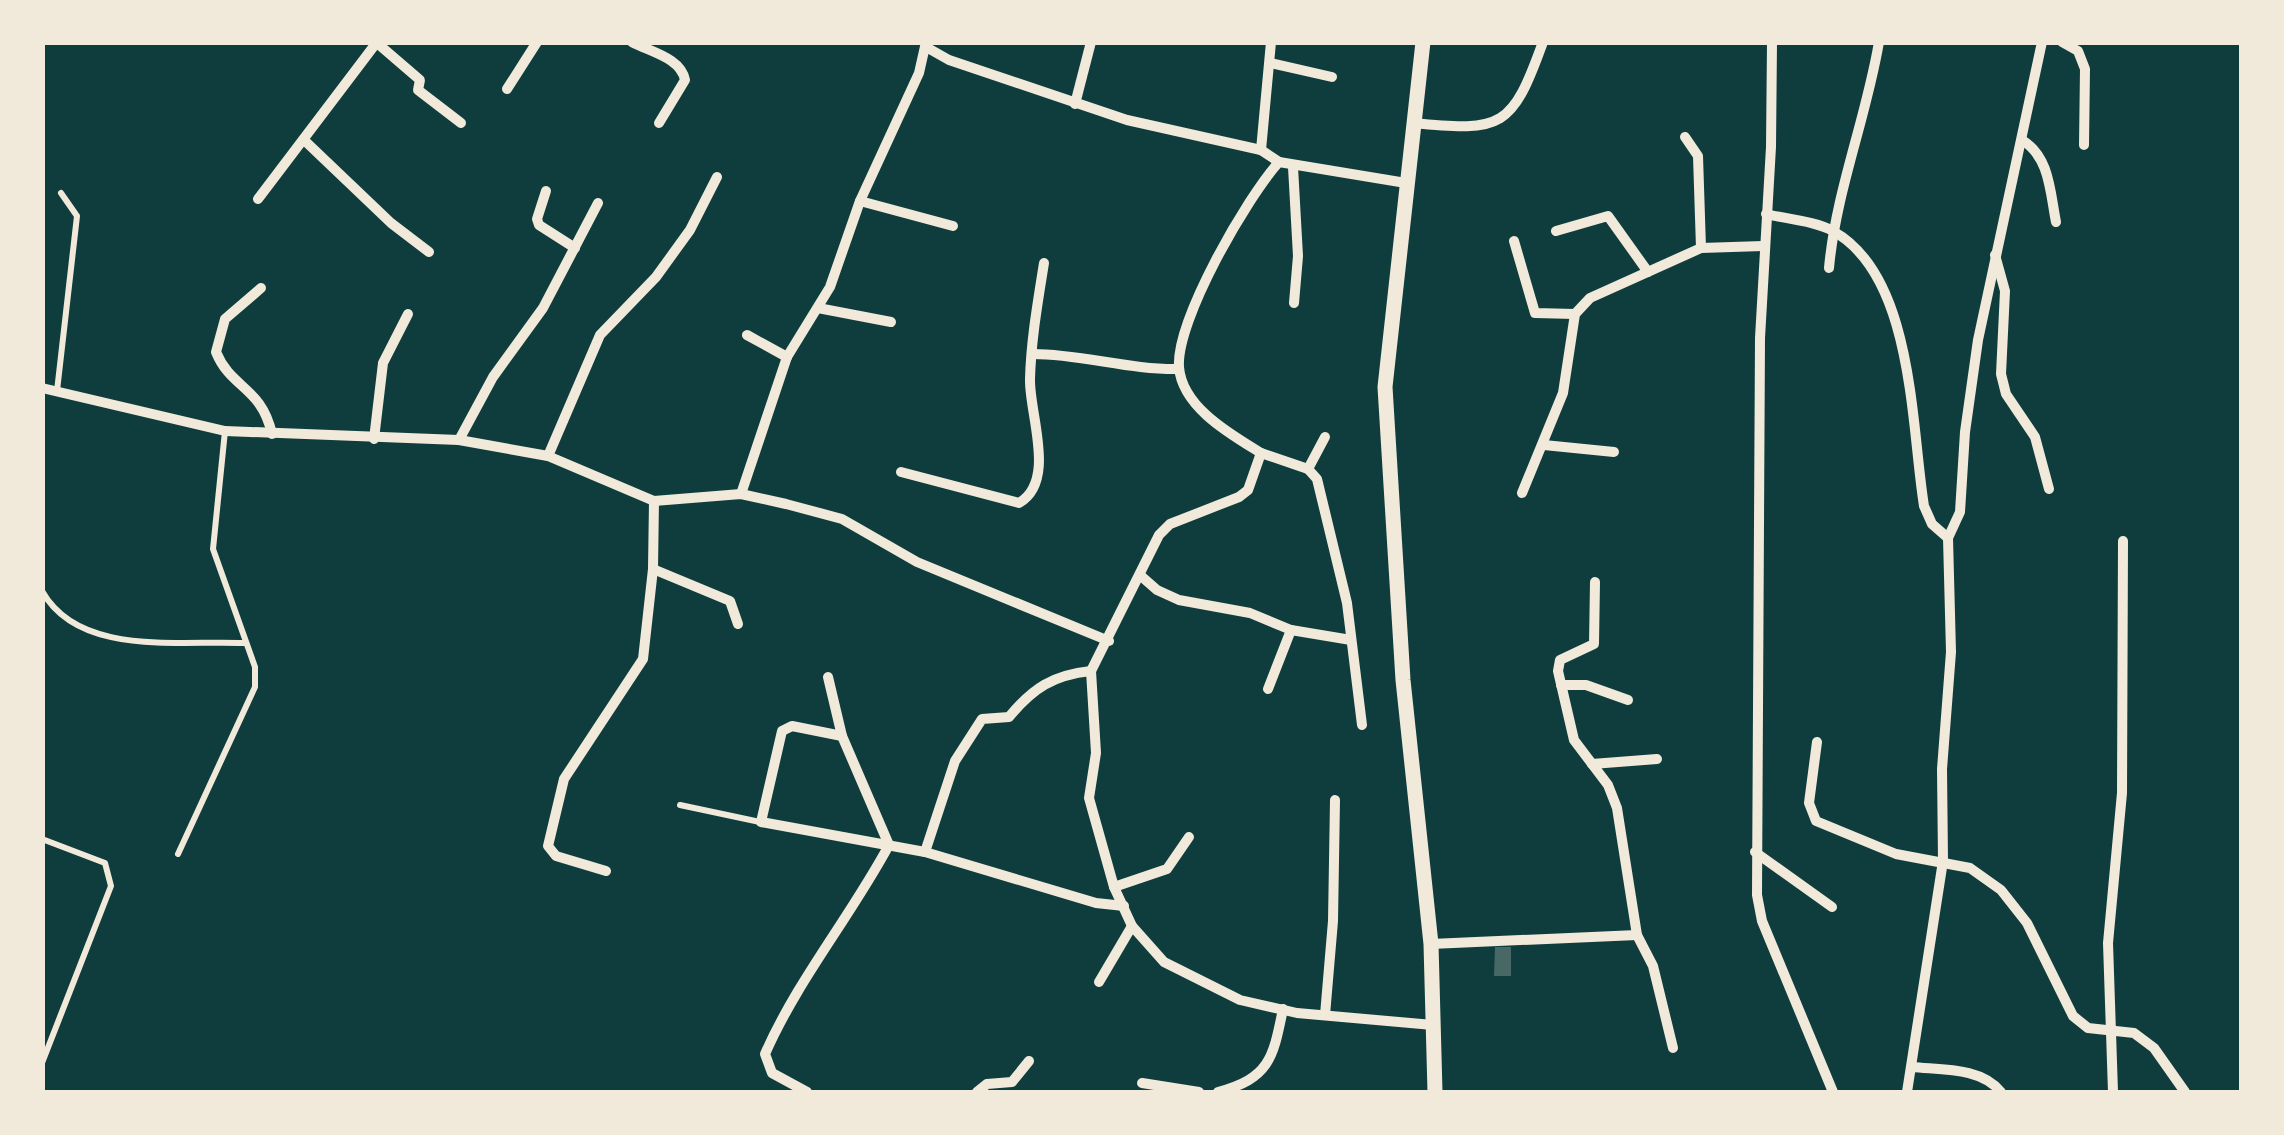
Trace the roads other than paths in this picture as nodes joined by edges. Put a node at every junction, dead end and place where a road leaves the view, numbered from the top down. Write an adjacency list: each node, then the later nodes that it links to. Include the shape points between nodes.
1 (537, 42): 15 (street)
2 (632, 42): 18 (street, via 684,72)
3 (1091, 42): 16 (street)
4 (1271, 42): 13 (street)
5 (1423, 42): 19 (street)
6 (1543, 42): 19 (street, via 1512,112 1468,128)
7 (1772, 42): 34 (street)
8 (1879, 42): 38 (street)
9 (2042, 42): 22 (street)
10 (2062, 42): 23 (street, via 2078,51 2086,68)
11 (377, 43): 17 (street, via 420,80 418,90); 21 (street)
12 (926, 45): 16 (street, via 949,60); 32 (street)
13 (1270, 63): 14 (street); 24 (street)
14 (1332, 76)
15 (508, 88)
16 (1075, 104): 24 (street)
17 (462, 123)
18 (659, 123)
19 (1413, 123): 28 (street)
20 (1685, 136): 42 (street, via 1698,156)
21 (304, 140): 31 (street); 43 (street)
22 (2022, 140): 35 (street, via 2044,165); 44 (street)
23 (2084, 144)
24 (1261, 150): 25 (street)
25 (1279, 162): 26 (street); 57 (street, via 1252,196 1206,280)
26 (1293, 167): 28 (street); 49 (street)
27 (717, 178): 68 (street, via 656,277 600,335)
28 (1406, 182): 112 (street, via 1385,386 1403,680)
29 (546, 192): 41 (street, via 536,219)
30 (60, 194): 59 (lane, via 77,216)
31 (258, 199)
32 (860, 201): 36 (street); 50 (street)
33 (598, 203): 41 (street)
34 (1766, 214): 38 (street); 40 (street)
35 (2056, 222)
36 (953, 226)
37 (1556, 231): 47 (street, via 1608,216)
38 (1832, 231): 46 (street); 75 (street, via 1888,296 1904,359 1924,506)
39 (1514, 242): 52 (street, via 1535,313)
40 (1764, 246): 42 (street); 103 (street)
41 (575, 248): 64 (street)
42 (1700, 248): 47 (street)
43 (428, 252)
44 (1994, 254): 71 (street, via 2005,291 2001,374 2034,437); 75 (street, via 1965,432 1960,512)
45 (1044, 263): 55 (street)
46 (1829, 268)
47 (1648, 272): 52 (street, via 1590,298)
48 (261, 288): 61 (street, via 225,319 216,352 228,373 264,404)
49 (1294, 302)
50 (818, 308): 53 (street); 56 (street)
51 (408, 314): 63 (street, via 382,364)
52 (1575, 314): 65 (street, via 1563,393)
53 (890, 322)
54 (747, 334): 56 (street)
55 (1032, 354): 57 (street); 70 (street, via 1039,440 1029,497 1019,503)
56 (787, 357): 73 (street)
57 (1179, 369): 67 (street, via 1195,402)
58 (42, 388): 59 (street)
59 (57, 391): 60 (street)
60 (226, 431): 61 (street); 85 (lane, via 212,549)
61 (272, 434): 63 (street)
62 (1324, 437): 69 (street)
63 (374, 439): 64 (street)
64 (459, 440): 68 (street)
65 (1544, 445): 66 (street); 72 (street)
66 (1614, 452)
67 (1261, 453): 69 (street); 78 (street, via 1248,490 1170,524)
68 (548, 456): 74 (street)
69 (1308, 469): 84 (street, via 1326,505)
70 (902, 472)
71 (2049, 489)
72 (1522, 492)
73 (742, 494): 74 (street); 83 (street, via 842,519 917,562)
74 (654, 500): 77 (street)
75 (1948, 538): 105 (street)
76 (2123, 541): 117 (street, via 2122,793 2108,903)
77 (653, 569): 81 (street, via 730,601); 106 (street, via 643,659 564,779 548,846 556,856)
78 (1141, 576): 82 (street, via 1179,600); 83 (street)
79 (1595, 582): 88 (street, via 1594,644 1560,660)
80 (42, 591): 85 (lane, via 68,623 97,635)
81 (738, 624)
82 (1291, 630): 84 (street); 89 (street)
83 (1109, 640): 86 (street)
84 (1351, 640): 91 (street)
85 (244, 643): 104 (lane, via 255,688)
86 (1092, 672): 102 (street, via 1052,679 1030,691 1009,717 982,719 955,761); 107 (street, via 1096,753 1089,798)
87 (828, 677): 92 (street)
88 (1561, 685): 90 (street, via 1586,685); 95 (street, via 1574,740)
89 (1268, 688)
90 (1628, 700)
91 (1362, 725)
92 (842, 736): 98 (street, via 792,726 782,731); 101 (street)
93 (1818, 742): 105 (street, via 1810,803 1816,821 1896,854)
94 (1657, 759): 95 (street)
95 (1592, 764): 111 (street, via 1617,808)
96 (1335, 800): 115 (street)
97 (680, 804): 98 (lane)
98 (762, 822): 101 (street)
99 (1190, 837): 107 (street, via 1167,869)
100 (42, 839): 120 (lane, via 105,863 111,875)
101 (889, 845): 102 (street); 123 (street, via 765,1054 772,1073)
102 (925, 852): 108 (street)
103 (1755, 852): 109 (street); 128 (street, via 1762,921)
104 (178, 854)
105 (1942, 861): 117 (street, via 1970,868 2001,890 2026,923 2073,1016 2088,1028); 121 (street)
106 (606, 871)
107 (1114, 886): 108 (street)
108 (1124, 906): 110 (street)
109 (1832, 907)
110 (1132, 926): 113 (street); 114 (street, via 1164,962 1240,1000)
111 (1637, 935): 112 (street); 118 (street, via 1653,966)
112 (1431, 944): 116 (street)
113 (1099, 982)
114 (1282, 1010): 115 (street); 126 (street, via 1272,1061)
115 (1325, 1015): 116 (street)
116 (1433, 1025): 127 (street)
117 (2109, 1027): 131 (street); 132 (street, via 2134,1033 2154,1048)
118 (1674, 1048)
119 (1029, 1061): 124 (street, via 1012,1082)
120 (42, 1063)
121 (1912, 1066): 129 (street); 130 (street, via 1972,1073)
122 (1142, 1083): 125 (street)
123 (806, 1092)
124 (977, 1092)
125 (1200, 1092)
126 (1218, 1092)
127 (1435, 1092)
128 (1833, 1092)
129 (1907, 1092)
130 (2001, 1092)
131 (2113, 1092)
132 (2185, 1092)

